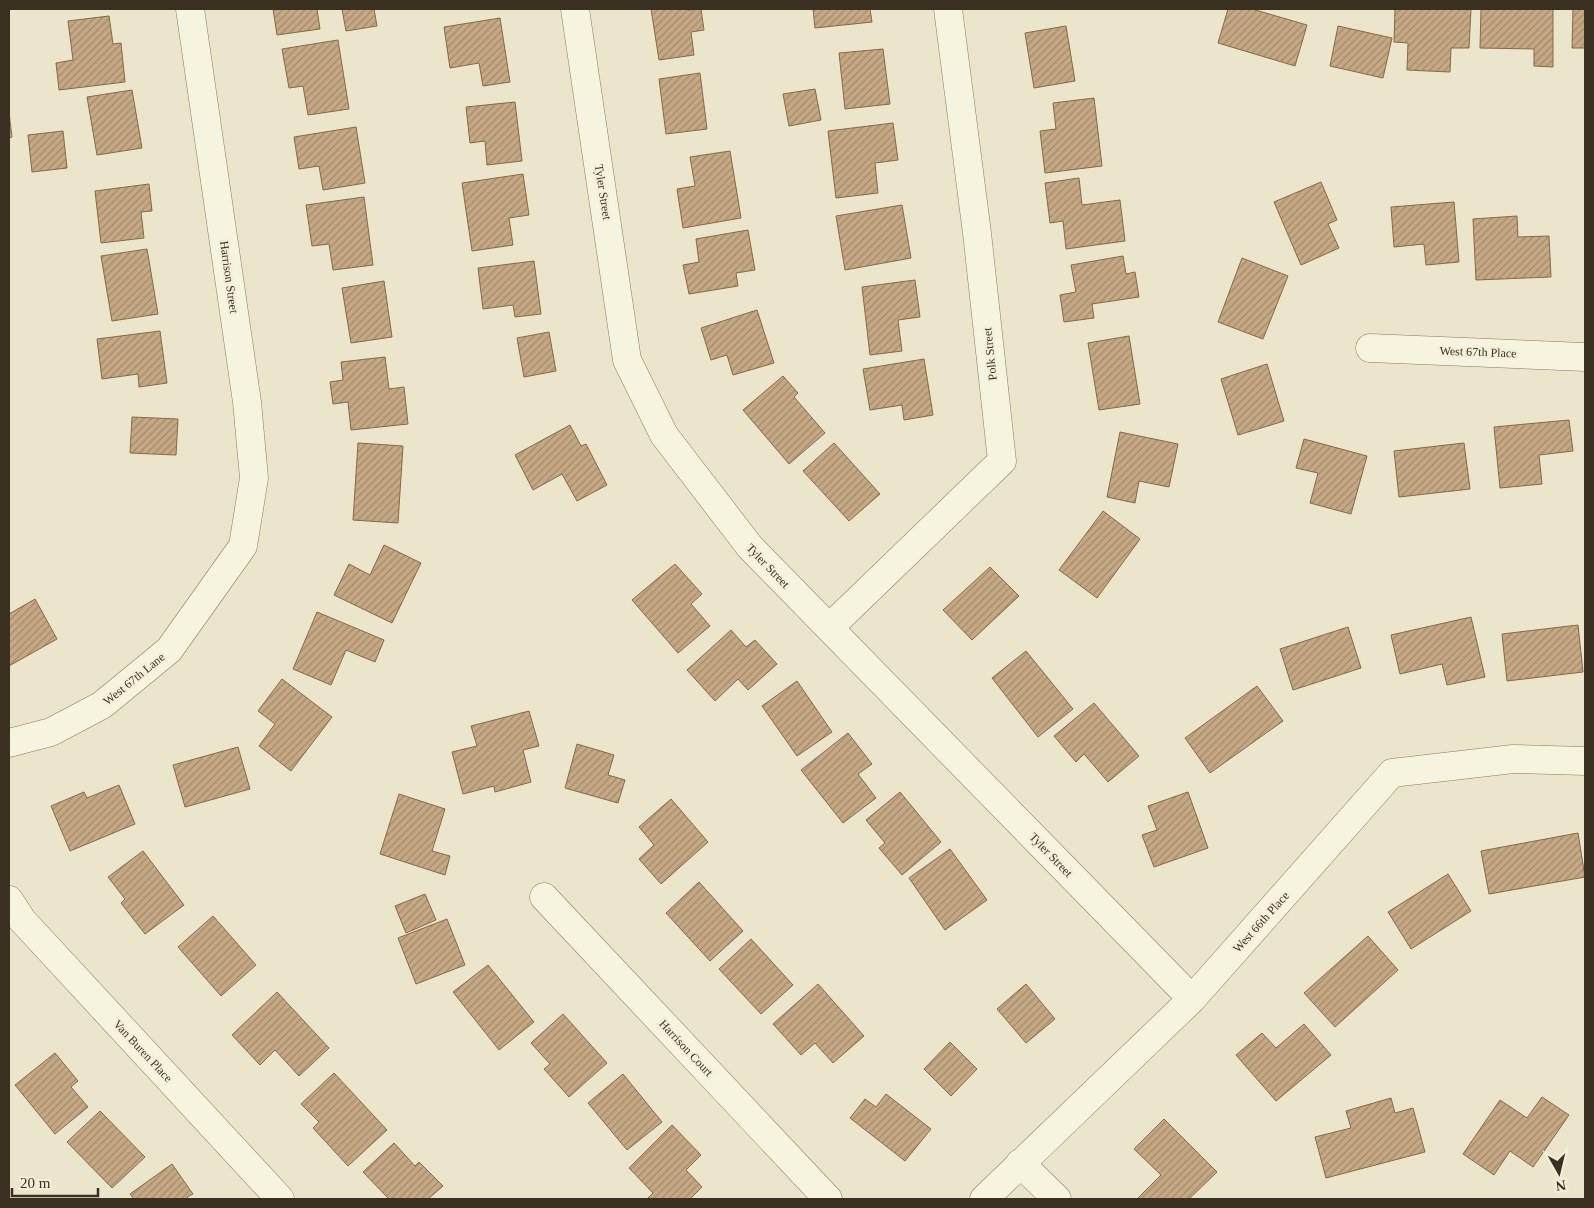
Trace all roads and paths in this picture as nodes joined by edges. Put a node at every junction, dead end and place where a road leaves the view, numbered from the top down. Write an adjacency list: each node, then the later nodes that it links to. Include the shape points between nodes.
1 (190, 9): 6 (street, Harrison Street, via 247,402 254,478)
2 (575, 9): 7 (street, Tyler Street, via 628,360 664,435 750,547)
3 (948, 9): 7 (street, Polk Street, via 978,233 1002,461)
4 (1370, 348): 5 (street, West 67th Place)
5 (1585, 357)
6 (243, 546): 8 (street, West 67th Lane, via 169,650 102,705 51,732)
7 (829, 628): 12 (street, Tyler Street)
8 (9, 743)
9 (1585, 761): 12 (street, West 66th Place, via 1513,760 1392,773)
10 (544, 897): 15 (street, Harrison Court)
11 (9, 900): 14 (street, Van Buren Place, via 22,920)
12 (1192, 999): 13 (street, West 66th Place)
13 (1020, 1163): 16 (street, West 66th Place); 17 (street)
14 (280, 1199)
15 (828, 1199)
16 (984, 1199)
17 (1056, 1199)

